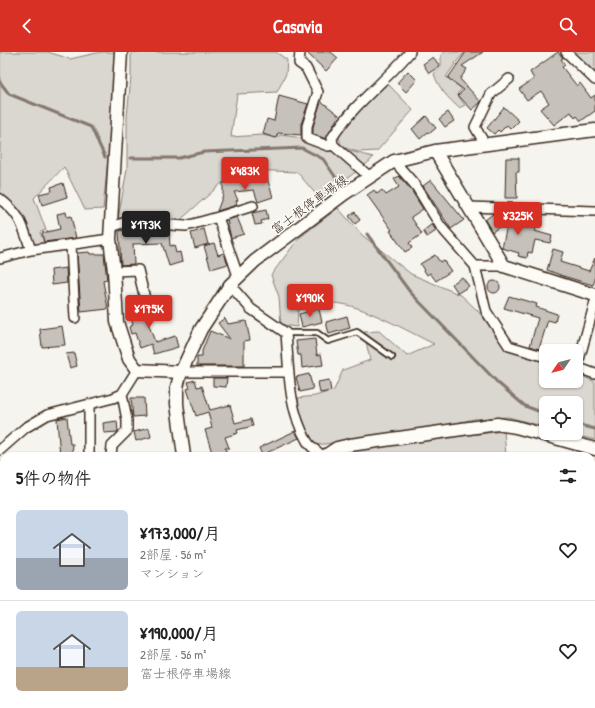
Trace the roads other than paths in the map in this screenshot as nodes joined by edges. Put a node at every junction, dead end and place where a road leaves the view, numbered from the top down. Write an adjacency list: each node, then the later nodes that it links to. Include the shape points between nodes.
1 (122, 52): 18 (street)
2 (300, 52): 8 (street, via 299,63 306,68 318,92 307,126 307,138 328,146)
3 (566, 52): 6 (street)
4 (404, 54): 8 (street, via 344,118 332,138)
5 (509, 79): 9 (street, via 491,94 475,127)
6 (595, 80)
7 (595, 130): 9 (street, 富士根停車場線)
8 (333, 144): 12 (street)
9 (485, 144): 10 (street, 富士根停車場線)
10 (434, 151): 11 (street, 富士根停車場線); 15 (street)
11 (394, 161): 12 (street, 富士根停車場線); 23 (street, via 416,186 441,227)
12 (370, 177): 26 (street, 富士根停車場線, via 273,247)
13 (0, 199): 21 (street, via 13,209 20,219)
14 (253, 206): 17 (street)
15 (468, 207): 16 (street); 24 (street)
16 (595, 211)
17 (218, 217): 18 (street, via 186,226 126,222); 26 (street)
18 (111, 227): 19 (street)
19 (110, 239): 20 (street); 25 (street)
20 (71, 245): 21 (street); 30 (street)
21 (31, 250): 22 (street)
22 (0, 258)
23 (475, 266): 24 (street); 33 (street, via 486,311 509,346)
24 (504, 266): 27 (street)
25 (114, 272): 29 (street, via 138,270); 35 (street, via 117,322 129,359)
26 (234, 280): 31 (street, via 251,309); 37 (street, 富士根停車場線, via 201,328)
27 (595, 295)
28 (595, 302): 32 (street)
29 (146, 303)
30 (75, 318)
31 (286, 333): 34 (lane, via 317,333 328,341 357,332); 38 (street)
32 (583, 344)
33 (539, 355)
34 (392, 357)
35 (137, 370): 37 (street); 40 (street)
36 (583, 370): 39 (street)
37 (181, 372): 38 (street); 46 (street, 富士根停車場線, via 177,387 177,404)
38 (289, 372): 47 (street, via 298,421 308,443)
39 (595, 374)
40 (122, 394): 41 (street); 45 (street, via 127,431 112,446)
41 (89, 404): 43 (street, via 47,415 25,428); 44 (street)
42 (595, 449): 48 (street, via 497,424 350,445)
43 (0, 450)
44 (90, 452)
45 (111, 452)
46 (183, 452)
47 (319, 452)
48 (331, 452)

